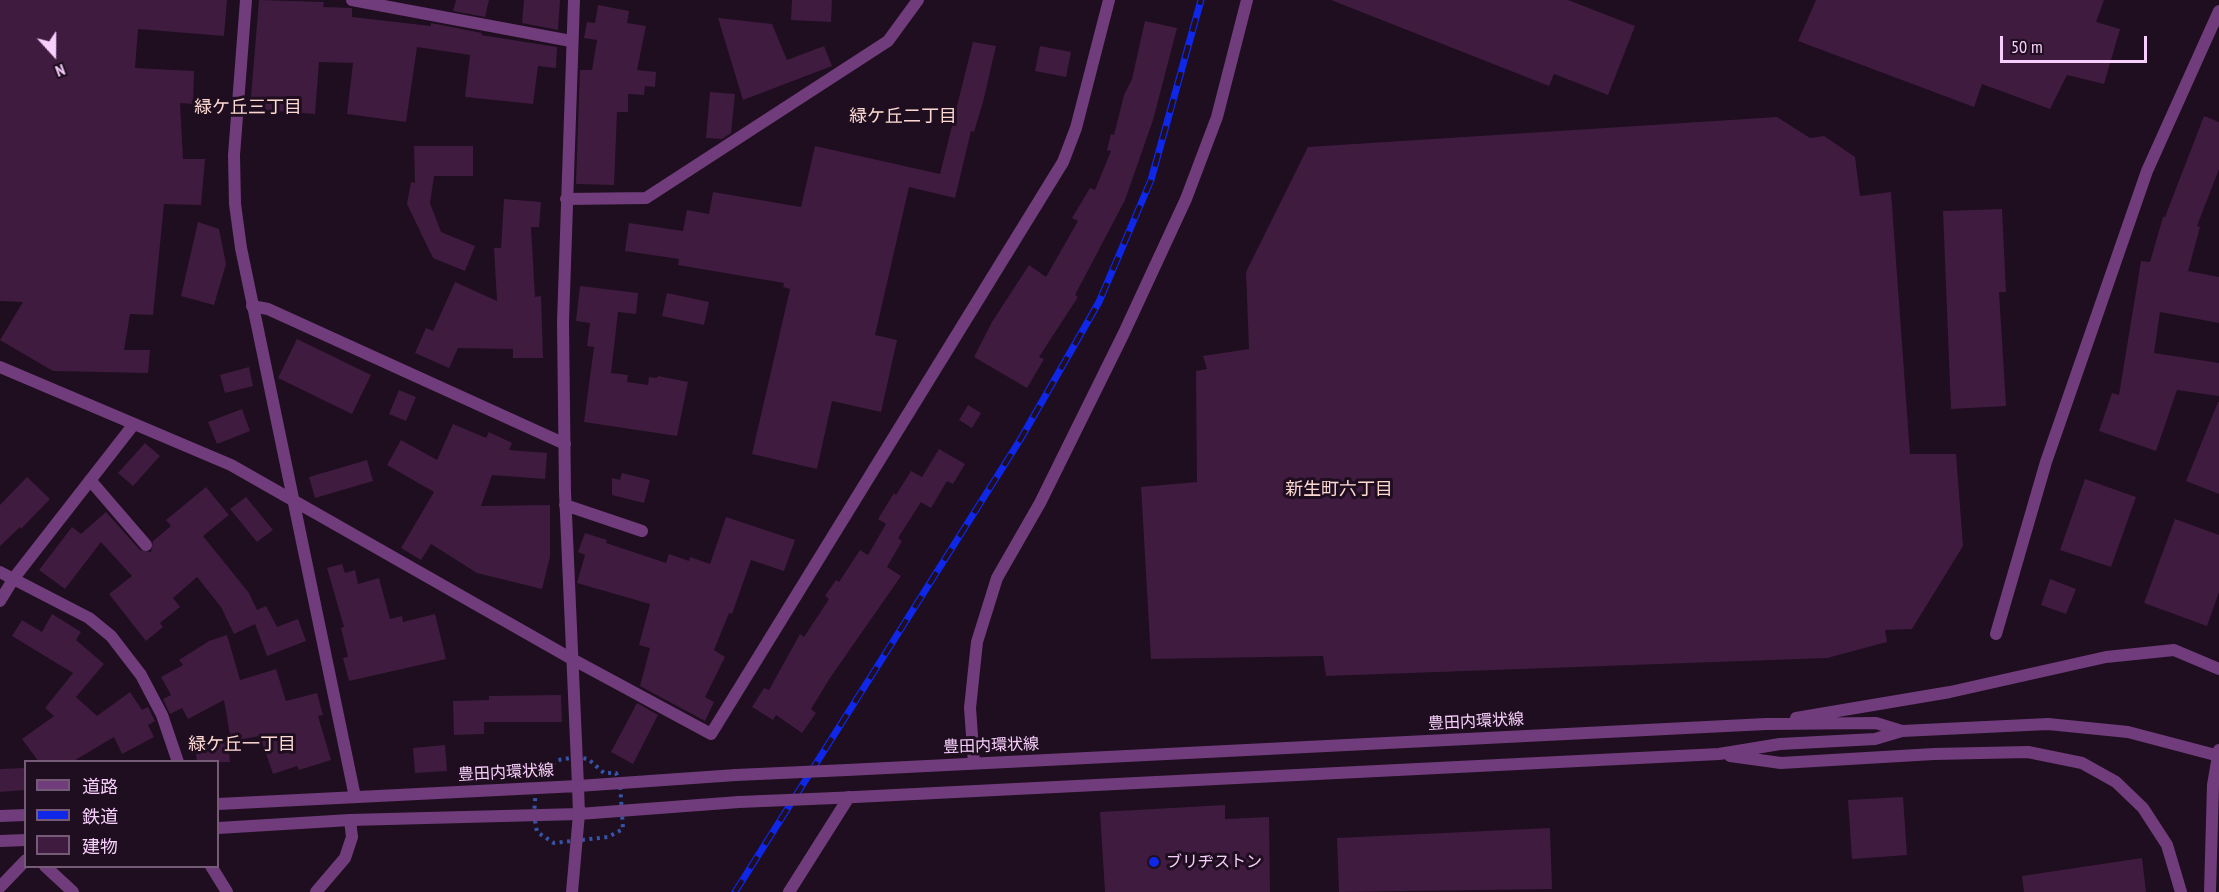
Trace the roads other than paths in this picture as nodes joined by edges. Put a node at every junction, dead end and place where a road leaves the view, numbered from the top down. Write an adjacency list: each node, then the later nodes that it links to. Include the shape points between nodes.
1 (246, 0): 10 (street, via 234,155 235,204)
2 (352, 0): 8 (street)
3 (574, 0): 8 (street)
4 (918, 0): 9 (street, via 888,41 646,198)
5 (1109, 0): 23 (street, via 1076,129 1063,162 711,734)
6 (1247, 0): 31 (street, via 1218,117 1186,200 1040,502 996,578 977,642 970,708)
7 (2219, 11): 22 (street, via 2147,171 2046,462)
8 (572, 41): 9 (street)
9 (566, 199): 13 (street)
10 (252, 306): 13 (street, via 268,309); 15 (street)
11 (0, 367): 12 (street)
12 (134, 423): 14 (street); 15 (street, via 231,465)
13 (566, 444): 16 (street)
14 (90, 480): 18 (street); 20 (street)
15 (293, 499): 23 (street); 33 (street)
16 (565, 505): 17 (street); 23 (street)
17 (642, 531)
18 (146, 545)
19 (0, 572): 20 (street)
20 (14, 578): 21 (street); 30 (street, via 89,618 111,636 141,675 162,716)
21 (0, 602)
22 (1996, 633)
23 (572, 659): 32 (street)
24 (2219, 669): 25 (street, via 2174,650 2106,657 1925,696)
25 (1766, 724): 26 (street, via 1875,723); 31 (street, 豊田内環状線)
26 (1902, 731): 28 (street, via 1875,740 1780,744); 29 (street, via 2048,724 2128,732)
27 (2219, 750): 53 (street, bridge, via 2213,785)
28 (1719, 754): 34 (street); 52 (street, via 1781,763 1934,754 2038,753 2082,763 2116,782 2143,808 2167,845)
29 (2219, 756)
30 (177, 760)
31 (974, 763): 32 (street, 豊田内環状線, bridge)
32 (578, 786): 33 (street, 豊田内環状線); 37 (street)
33 (355, 797): 35 (street, 豊田内環状線)
34 (849, 797): 37 (street, bridge); 51 (street)
35 (219, 804)
36 (24, 814): 38 (street)
37 (579, 814): 39 (street); 50 (street)
38 (0, 816)
39 (350, 820): 40 (street); 49 (street, via 352,837 345,858)
40 (219, 828)
41 (0, 841): 42 (street)
42 (23, 842)
43 (24, 862): 46 (street)
44 (46, 868): 47 (street)
45 (212, 868): 48 (street)
46 (0, 887)
47 (73, 892)
48 (227, 892)
49 (316, 892)
50 (572, 892)
51 (789, 892)
52 (2181, 892)
53 (2210, 892)

